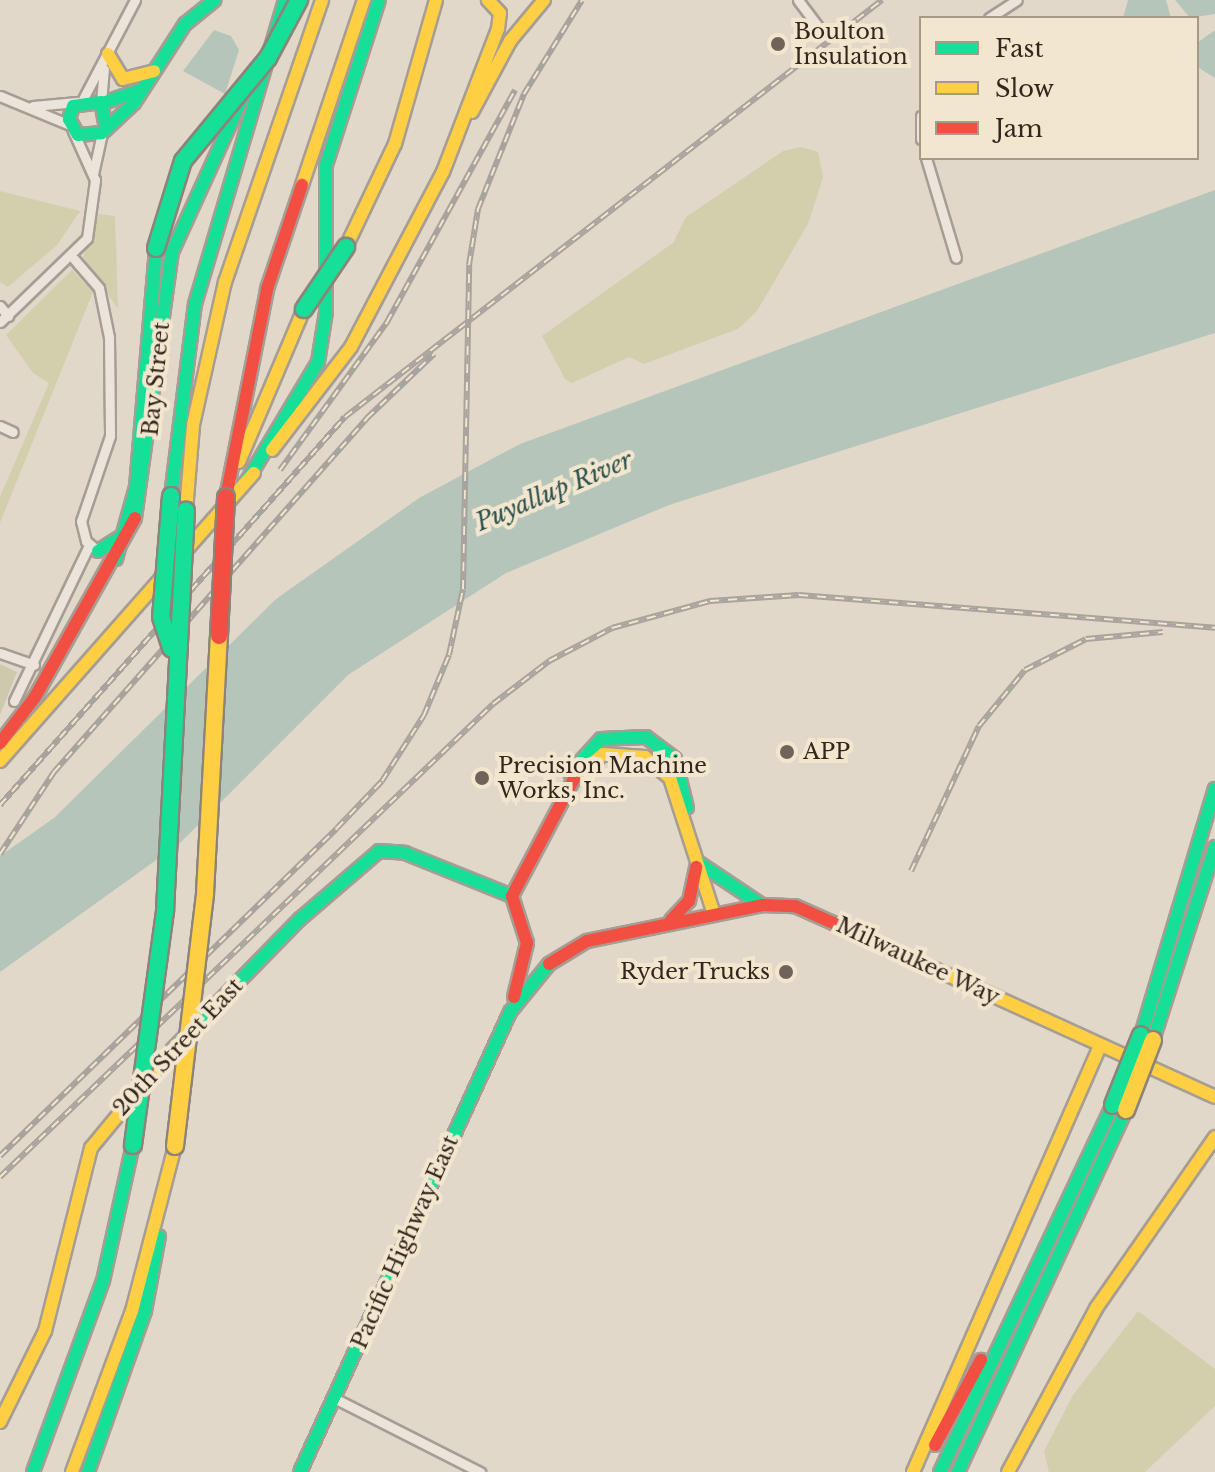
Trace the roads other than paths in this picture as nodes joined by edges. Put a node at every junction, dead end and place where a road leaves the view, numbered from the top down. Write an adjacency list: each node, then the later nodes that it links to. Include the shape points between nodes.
1 (135, 0): 14 (street)
2 (215, 0): 15 (main road, via 185,24)
3 (285, 0): 36 (main road, Bay Street, via 172,252 144,486); 39 (main road, bridge, via 202,275 171,496 161,617)
4 (299, 0): 34 (main road, bridge, via 268,58 183,161 156,248)
5 (436, 0): 33 (main road, bridge, via 395,144 346,247 304,309 255,414)
6 (488, 0): 24 (main road, via 500,13 498,29)
7 (544, 0): 24 (main road, via 497,63)
8 (798, 0): 13 (street)
9 (1017, 0): 12 (street)
10 (320, 6): 39 (main road, bridge, via 225,282 193,425)
11 (369, 8): 32 (main road, via 326,168 326,312 318,362); 33 (main road, via 267,289)
12 (992, 16)
13 (820, 29)
14 (108, 54): 15 (main road, via 128,80); 18 (street); 19 (street)
15 (160, 65): 16 (main road)
16 (145, 88): 19 (main road); 22 (main road)
17 (0, 96): 20 (street)
18 (80, 100): 19 (main road); 20 (street); 21 (main road)
19 (102, 102): 22 (main road)
20 (32, 106): 21 (street)
21 (72, 128): 22 (main road, via 84,138); 25 (street)
22 (104, 131): 25 (street)
23 (927, 160): 26 (street)
24 (443, 172): 32 (main road, via 351,347)
25 (93, 174): 27 (street, via 93,218)
26 (956, 258)
27 (74, 259): 29 (street); 35 (street, via 99,288 109,337 111,426 82,515)
28 (0, 306): 29 (street)
29 (4, 319)
30 (0, 426): 31 (street)
31 (13, 432)
32 (248, 479): 43 (main road)
33 (226, 497): 58 (main road, bridge, via 205,893 175,1146)
34 (126, 527): 35 (main road, via 114,547); 36 (main road)
35 (93, 548): 37 (main road); 40 (street)
36 (116, 559): 37 (main road, Bay Street)
37 (106, 577): 42 (main road, Bay Street)
38 (0, 653): 40 (street)
39 (174, 658): 61 (main road, bridge, via 165,910 133,1145 103,1281)
40 (34, 665): 41 (street)
41 (14, 701)
42 (0, 743)
43 (0, 761)
44 (1215, 789): 52 (main road)
45 (1215, 847): 52 (main road)
46 (697, 860): 47 (main road, via 680,768 646,737 615,734 594,743 567,784); 48 (main road); 49 (main road); 50 (main road, via 689,901)
47 (512, 896): 51 (main road, via 527,943); 60 (main road, 20th Street East, via 405,853 379,851 300,919 167,1056 91,1148 75,1189 45,1331)
48 (762, 905): 49 (main road, Milwaukee Way); 53 (main road, Milwaukee Way, via 806,910)
49 (714, 914): 50 (main road, Milwaukee Way)
50 (668, 923): 51 (main road, Milwaukee Way, via 607,935 544,967)
51 (510, 1012): 59 (main road, Pacific Highway East)
52 (1147, 1037): 55 (main road, bridge)
53 (1100, 1046): 54 (main road, Milwaukee Way); 66 (main road)
54 (1215, 1097)
55 (1119, 1108): 57 (main road); 69 (main road)
56 (1215, 1137): 70 (main road, via 1097,1307)
57 (1079, 1183): 67 (main road); 68 (main road)
58 (158, 1226): 62 (main road); 63 (main road, via 161,1254)
59 (334, 1398): 64 (main road, Pacific Highway East); 65 (street)
60 (0, 1422)
61 (33, 1472)
62 (72, 1472)
63 (88, 1472)
64 (300, 1472)
65 (480, 1472)
66 (913, 1472)
67 (920, 1472)
68 (940, 1472)
69 (961, 1472)
70 (1008, 1472)

